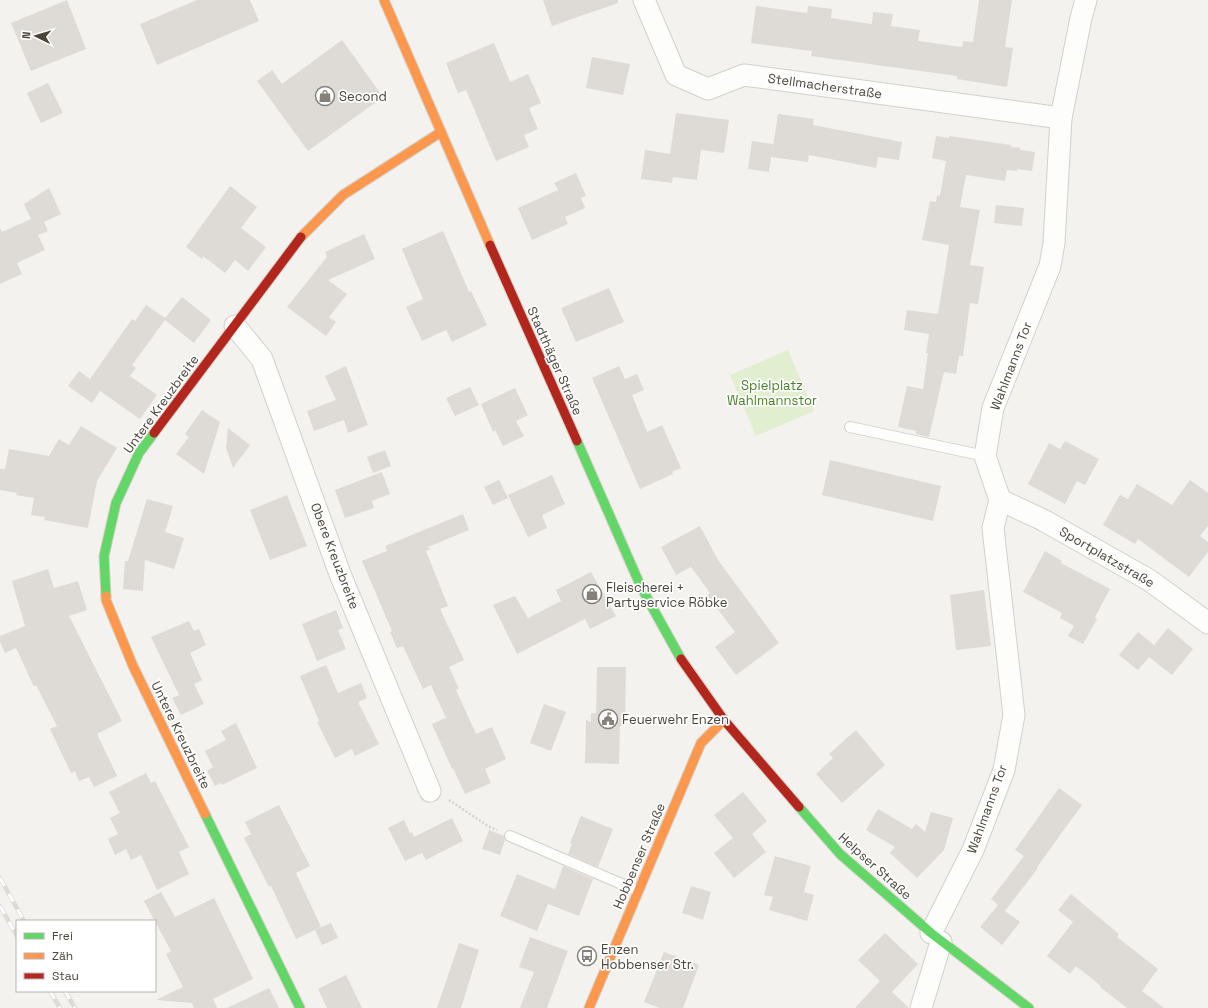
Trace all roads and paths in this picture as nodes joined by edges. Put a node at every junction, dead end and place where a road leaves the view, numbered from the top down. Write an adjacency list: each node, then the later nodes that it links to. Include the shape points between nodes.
1 (384, 0): 5 (street, Stadthäger Straße)
2 (644, 0): 4 (street, Stellmacherstraße, via 676,75 708,89 744,75)
3 (1086, 0): 4 (street, Wahlmanns Tor)
4 (1061, 118): 8 (street, Wahlmanns Tor, via 1054,243 1050,266 993,408)
5 (441, 132): 6 (street, Untere Kreuzbreite, via 343,196 301,237); 11 (street, Stadthäger Straße, via 641,587 676,653)
6 (235, 326): 12 (street, Obere Kreuzbreite, via 262,359 340,574); 16 (street, Untere Kreuzbreite, via 138,453 116,503 104,556 106,600 133,666)
7 (850, 427): 8 (lane)
8 (985, 456): 9 (street, Wahlmanns Tor)
9 (1000, 500): 10 (street, Sportplatzstraße, via 1043,520 1149,580); 15 (street, Wahlmanns Tor, via 993,528 1014,715 1004,770 974,850)
10 (1208, 623)
11 (724, 720): 14 (street, Hobbenser Straße, via 701,742); 15 (street, Helpser Straße, via 840,854)
12 (430, 791): 13 (path, via 488,826)
13 (510, 836): 14 (lane)
14 (638, 891): 17 (street, Hobbenser Straße)
15 (936, 937): 18 (street, Wahlmanns Tor); 19 (street, Helpser Straße)
16 (300, 1008)
17 (589, 1008)
18 (921, 1008)
19 (1029, 1008)

